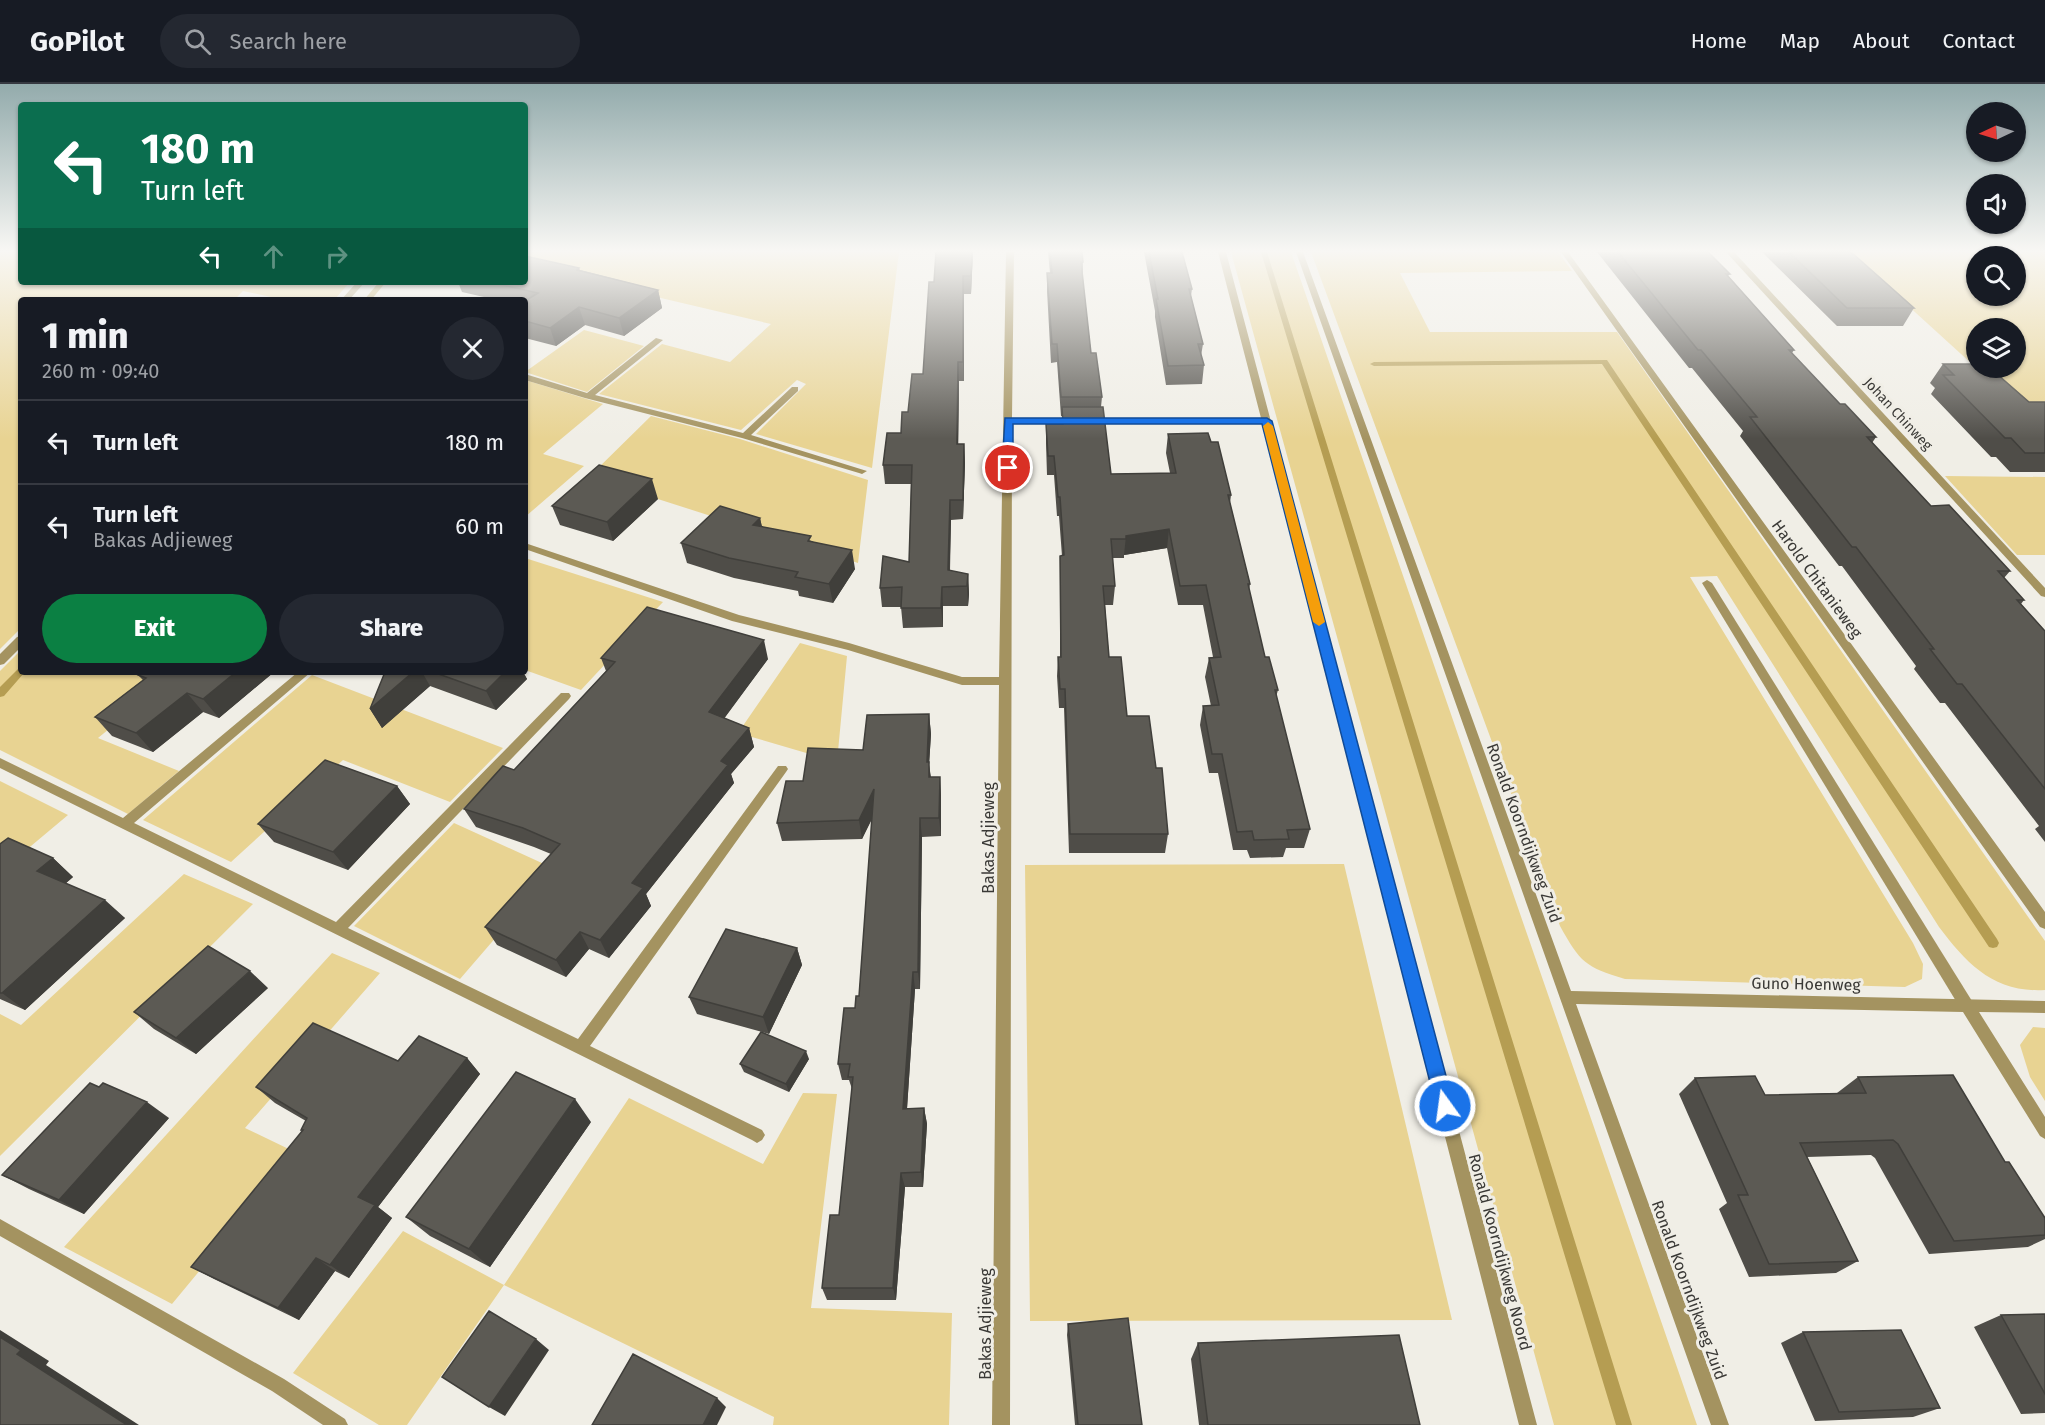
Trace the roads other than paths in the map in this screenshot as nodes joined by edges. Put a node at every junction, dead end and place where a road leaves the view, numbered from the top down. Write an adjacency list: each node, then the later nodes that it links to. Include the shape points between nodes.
1 (1009, 315): 10 (street, Bakas Adjieweg)
2 (1239, 315): 11 (street, Ronald Koorndijkweg Noord)
3 (1321, 315): 27 (street, Ronald Koorndijkweg Zuid)
4 (1610, 315): 25 (street, Harold Chitanieweg)
5 (1788, 315): 16 (street, Johan Chinweg)
6 (658, 340): 9 (street)
7 (528, 377): 9 (street)
8 (795, 389): 12 (street)
9 (588, 396): 12 (street)
10 (1008, 421): 11 (street); 20 (street, Bakas Adjieweg)
11 (1267, 421): 36 (street, Ronald Koorndijkweg Noord)
12 (745, 436): 13 (street)
13 (862, 471)
14 (528, 547): 20 (street, via 736,618 962,681)
15 (1707, 583): 28 (street)
16 (2045, 594)
17 (18, 643): 18 (street)
18 (0, 661)
19 (301, 675): 24 (street)
20 (1005, 681): 35 (street, Bakas Adjieweg)
21 (566, 696): 26 (street)
22 (0, 763): 24 (street)
23 (783, 770): 30 (street)
24 (124, 824): 26 (street)
25 (2045, 923)
26 (338, 929): 30 (street)
27 (1566, 998): 28 (street, Guno Hoenweg); 37 (street, Ronald Koorndijkweg Zuid)
28 (1967, 1006): 29 (street, Guno Hoenweg); 31 (street)
29 (2045, 1007)
30 (580, 1048): 32 (street)
31 (2045, 1131)
32 (757, 1135)
33 (0, 1227): 34 (street, via 278,1385)
34 (339, 1425)
35 (1001, 1425)
36 (1528, 1425)
37 (1720, 1425)

